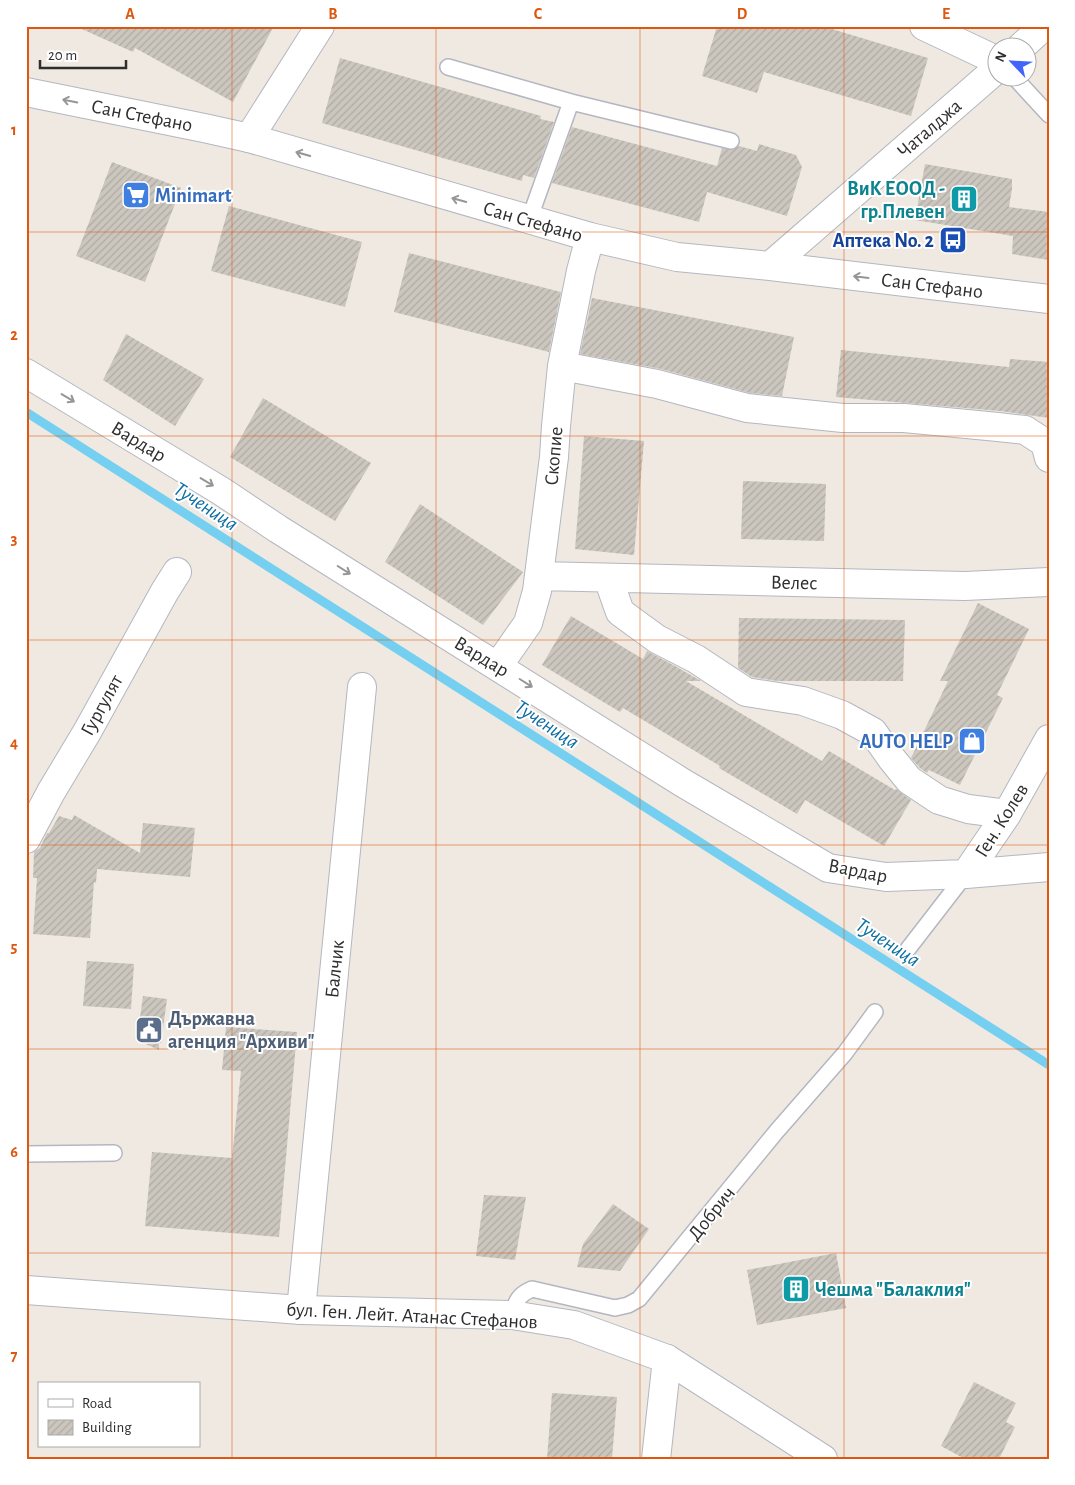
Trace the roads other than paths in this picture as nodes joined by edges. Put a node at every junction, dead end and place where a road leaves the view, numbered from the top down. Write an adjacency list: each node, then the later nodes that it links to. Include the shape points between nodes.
1 (320, 26): 12 (street)
2 (924, 26): 5 (street)
3 (1044, 26): 4 (street)
4 (1031, 38)
5 (988, 56)
6 (448, 67): 10 (lane)
7 (988, 77): 16 (street, Чаталджа)
8 (1024, 88): 11 (lane)
9 (26, 92): 12 (street, Сан Стефано, one-way to 9)
10 (571, 102): 13 (lane); 14 (lane)
11 (1049, 115)
12 (249, 138): 14 (street, Сан Стефано, one-way to 12)
13 (731, 141)
14 (529, 220): 15 (street, Сан Стефано)
15 (590, 237): 16 (street, Сан Стефано, via 677,257); 18 (street, Скопие)
16 (770, 266): 17 (street, Сан Стефано, one-way to 16)
17 (1049, 299)
18 (562, 366): 20 (street, via 657,384 747,408 1025,430 1044,443); 22 (street, Скопие)
19 (26, 373): 25 (street, Вардар, one-way to 25, via 221,491)
20 (1049, 458)
21 (177, 572): 29 (street, Гургулят)
22 (539, 576): 23 (street, Велес); 25 (street, Скопие, via 528,623)
23 (608, 578): 24 (street, Велес, via 965,586); 28 (street, via 620,612 657,639 696,659 746,692 803,701 842,715 874,732 910,780 939,800 968,809)
24 (1049, 582)
25 (498, 666): 31 (street, Вардар, one-way to 31, via 684,783 828,868 886,877)
26 (362, 687): 37 (street, Балчик)
27 (1049, 740): 28 (street, Ген. Колев)
28 (1007, 814): 31 (street, Ген. Колев)
29 (26, 840)
30 (1049, 867): 31 (street, Вардар)
31 (966, 874): 32 (lane)
32 (908, 950)
33 (875, 1012): 38 (lane, Добрич, via 845,1053 639,1299 615,1308 532,1289 522,1293)
34 (114, 1153): 35 (lane)
35 (26, 1154)
36 (26, 1290): 37 (street, бул. Ген. Лейт. Атанас Стефанов)
37 (301, 1310): 38 (street, бул. Ген. Лейт. Атанас Стефанов)
38 (512, 1315): 39 (street, бул. Ген. Лейт. Атанас Стефанов, via 574,1325)
39 (667, 1359): 40 (street); 41 (street, бул. Ген. Лейт. Атанас Стефанов)
40 (656, 1459)
41 (823, 1459)

